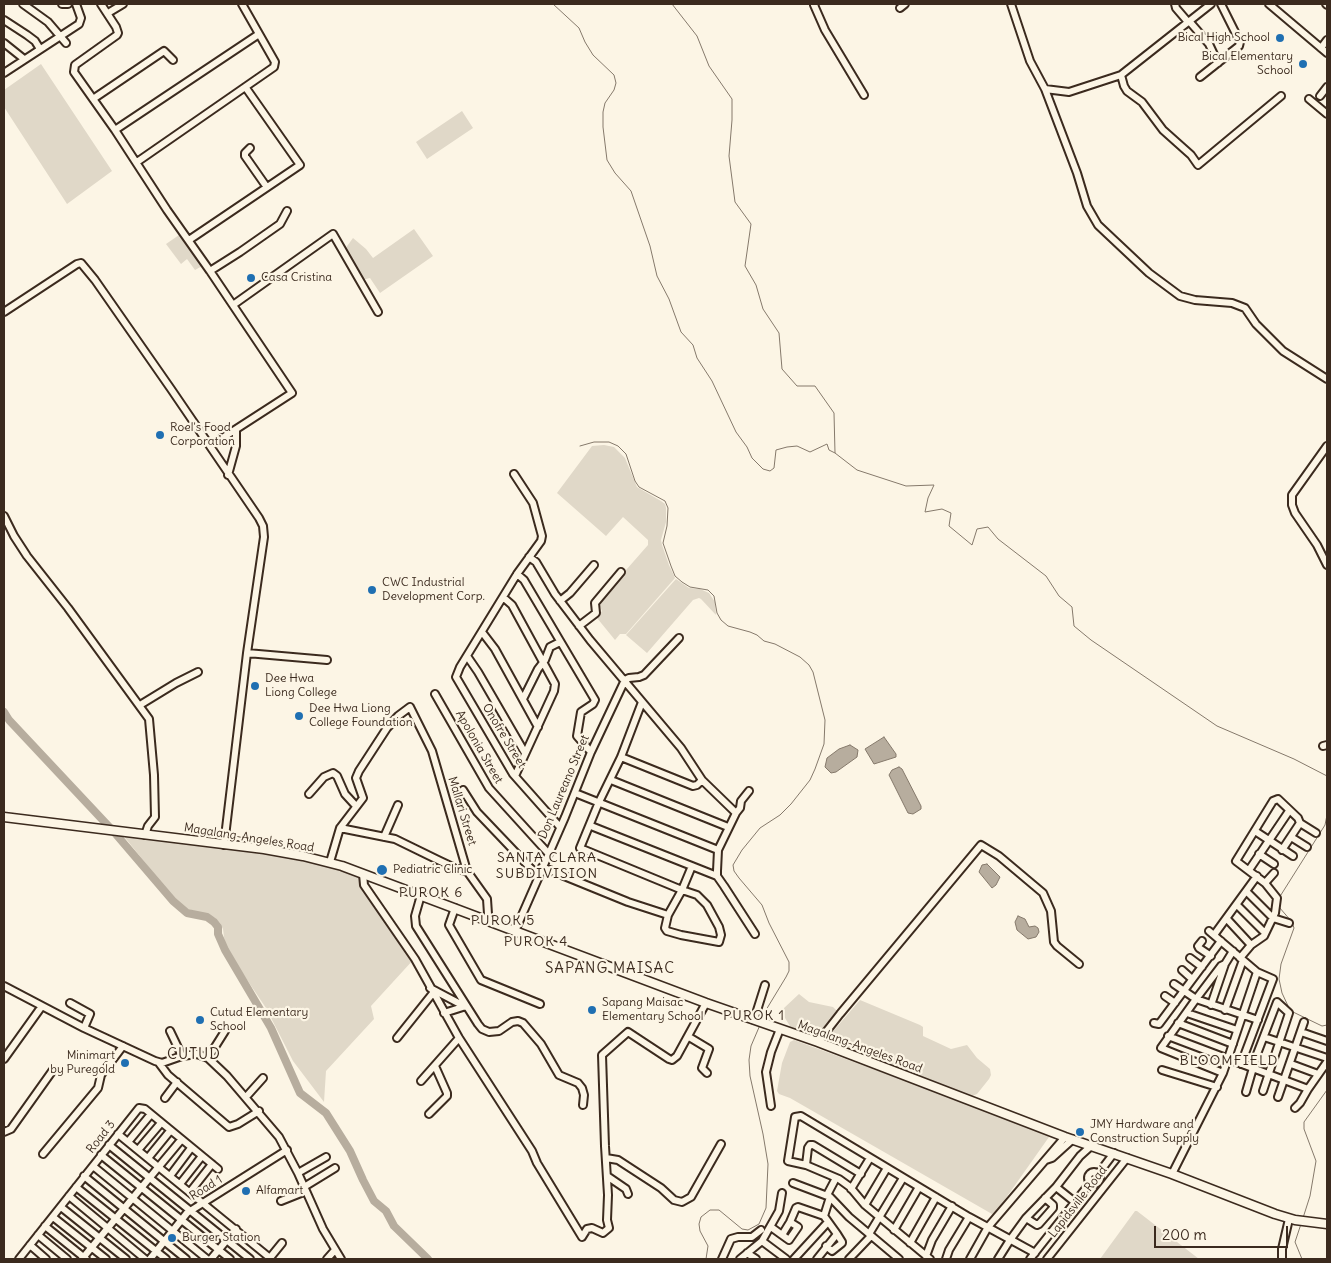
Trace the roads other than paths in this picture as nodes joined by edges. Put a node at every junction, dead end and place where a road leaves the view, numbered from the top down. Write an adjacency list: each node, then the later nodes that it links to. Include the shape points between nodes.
1 (23, 4): 18 (street)
2 (62, 4): 3 (street)
3 (68, 4)
4 (76, 4): 18 (street, via 81,18 79,24)
5 (101, 4): 14 (street)
6 (123, 4): 14 (street)
7 (242, 4): 17 (street)
8 (815, 4): 34 (street, via 826,30)
9 (1011, 4): 33 (street, via 1030,61)
10 (1175, 4): 16 (street)
11 (1211, 4): 16 (street)
12 (1221, 4): 27 (street, via 1240,42)
13 (1268, 4): 22 (street)
14 (108, 13): 37 (street, via 117,35 73,68)
15 (4, 20): 23 (street, via 35,41)
16 (1188, 21): 27 (street, via 1209,44); 29 (street)
17 (259, 34): 32 (street, via 275,64); 41 (street)
18 (60, 35): 20 (street); 23 (street)
19 (1327, 40): 22 (street)
20 (66, 43)
21 (5, 45): 25 (street)
22 (1321, 48): 24 (street)
23 (40, 49): 25 (street)
24 (1327, 53)
25 (24, 59): 28 (street)
26 (173, 60): 37 (street, via 164,51)
27 (1218, 63): 30 (street)
28 (4, 73)
29 (1121, 75): 33 (street, via 1069,92); 35 (street, via 1127,91 1142,102 1163,130 1198,165)
30 (1200, 77)
31 (1327, 87): 36 (street)
32 (246, 88): 43 (street); 44 (street, via 300,165)
33 (1045, 89): 51 (street, via 1087,206 1098,225 1149,273 1180,296 1232,303 1245,308 1283,351)
34 (864, 95)
35 (1280, 96)
36 (1320, 96)
37 (92, 99): 41 (street)
38 (1309, 99): 40 (street)
39 (1327, 104): 40 (street)
40 (1325, 112)
41 (115, 130): 43 (street)
42 (250, 148): 44 (street, via 246,156)
43 (136, 162): 46 (street)
44 (266, 186): 46 (street)
45 (287, 211): 47 (street, via 280,224)
46 (189, 240): 47 (street)
47 (210, 270): 48 (street)
48 (233, 304): 50 (street, via 333,234); 52 (street, via 292,393)
49 (4, 312): 53 (street, via 81,263)
50 (378, 312)
51 (1327, 379)
52 (236, 430): 53 (street); 56 (street)
53 (210, 446): 55 (street)
54 (1327, 446): 62 (street, via 1292,495 1295,513)
55 (218, 458): 56 (street); 57 (street)
56 (233, 459): 57 (street)
57 (228, 474): 71 (street, via 263,526)
58 (514, 474): 60 (street, via 533,503 542,536)
59 (4, 516): 80 (street, via 27,556)
60 (529, 557): 64 (street); 66 (street, via 536,562)
61 (594, 564): 66 (street)
62 (1327, 564)
63 (621, 572): 67 (street, via 595,603 596,613)
64 (517, 574): 65 (street); 70 (street, via 524,580)
65 (504, 598): 68 (street); 74 (street, via 512,606)
66 (560, 601): 67 (street)
67 (579, 626): 76 (street)
68 (482, 632): 72 (street); 78 (street)
69 (679, 638): 76 (street, via 644,675)
70 (560, 642): 74 (street, via 550,647); 82 (street, via 596,701 582,712 577,736)
71 (247, 654): 73 (street); 109 (street)
72 (467, 656): 83 (street); 85 (street, Onofre Street, via 457,679)
73 (327, 660)
74 (543, 662): 78 (street); 81 (street, via 555,684)
75 (198, 672): 80 (street)
76 (625, 680): 79 (street); 82 (street, Don Laureano Street)
77 (435, 694): 113 (street, Apolonia Street, via 489,788)
78 (523, 700): 81 (street)
79 (642, 702): 84 (street); 87 (street, via 681,748)
80 (140, 705): 105 (street, via 149,719 155,817)
81 (538, 727): 83 (street)
82 (591, 752): 90 (street, Don Laureano Street)
83 (525, 753): 85 (street)
84 (621, 757): 86 (street); 87 (street, via 693,786)
85 (515, 776): 100 (street, Onofre Street)
86 (611, 780): 92 (street); 101 (street)
87 (702, 780): 96 (street)
88 (463, 790): 124 (street, via 477,812)
89 (749, 791): 96 (street)
90 (575, 793): 92 (street); 100 (street, Don Laureano Street)
91 (308, 794): 94 (street, via 324,777 333,773)
92 (600, 802): 99 (street); 111 (street)
93 (398, 805): 106 (street)
94 (356, 806): 102 (street); 121 (street, Mallari Street, via 363,796 356,778 359,772 387,728 410,707 432,751)
95 (1290, 810): 98 (street); 103 (street, via 1275,799); 108 (street)
96 (736, 813): 101 (street)
97 (4, 817): 105 (main road, Magalang-Angeles Road)
98 (1300, 823): 104 (street); 107 (street)
99 (590, 826): 118 (street); 128 (street, via 580,848)
100 (560, 827): 113 (street, Don Laureano Street)
101 (728, 827): 111 (street)
102 (340, 828): 106 (street); 116 (street)
103 (1255, 831): 108 (street); 120 (street, via 1236,861)
104 (1316, 833)
105 (141, 834): 109 (main road, Magalang-Angeles Road)
106 (384, 837): 121 (street)
107 (1291, 837): 110 (street); 112 (street)
108 (1269, 841): 112 (street); 114 (street)
109 (224, 844): 116 (main road, Magalang-Angeles Road)
110 (1307, 847)
111 (718, 850): 125 (street)
112 (1282, 850): 115 (street)
113 (548, 853): 119 (street, Don Laureano Street)
114 (1259, 854): 117 (street); 120 (street)
115 (1294, 856)
116 (330, 862): 123 (main road, Magalang-Angeles Road)
117 (1274, 864)
118 (692, 866): 125 (street); 128 (street)
119 (542, 867): 124 (street, Don Laureano Street); 133 (street)
120 (1249, 870): 126 (street)
121 (467, 871): 135 (street, Mallari Street, via 487,899)
122 (1274, 873): 127 (street)
123 (363, 874): 130 (main road, Magalang-Angeles Road); 157 (street, via 364,885 415,959)
124 (538, 876): 138 (street, Don Laureano Street)
125 (718, 876): 140 (street)
126 (1257, 876): 127 (street); 129 (street)
127 (1265, 883): 134 (street, via 1277,898)
128 (682, 890): 133 (street); 133 (street, via 697,895 707,905 721,931 720,940 707,941 667,931 664,925)
129 (1247, 892): 131 (street); 134 (street)
130 (421, 895): 132 (main road, Magalang-Angeles Road); 167 (street, via 415,916 416,926)
131 (1237, 905): 136 (street); 139 (street)
132 (455, 908): 135 (main road, Magalang-Angeles Road); 164 (street, via 450,925 481,980)
133 (668, 915)
134 (1274, 918): 137 (street); 139 (street)
135 (486, 920): 138 (main road, Magalang-Angeles Road)
136 (1227, 920): 142 (street, via 1212,933); 143 (street)
137 (1289, 923)
138 (514, 931): 161 (main road, Magalang-Angeles Road)
139 (1264, 932): 143 (street, via 1262,938)
140 (755, 934)
141 (1202, 941): 145 (street, via 1199,948)
142 (1221, 941): 144 (street); 145 (street)
143 (1251, 945): 147 (street)
144 (1233, 951): 147 (street); 149 (street)
145 (1211, 956): 150 (street)
146 (1190, 958): 150 (street)
147 (1242, 959): 152 (street); 168 (street)
148 (1078, 964): 189 (street, via 1054,942 1051,911 1043,893 982,845)
149 (1225, 964): 160 (street); 165 (street)
150 (1202, 967): 153 (street)
151 (1182, 970): 153 (street)
152 (1257, 972): 171 (street); 173 (street, via 1273,979)
153 (1192, 979): 158 (street)
154 (1174, 984): 158 (street)
155 (765, 985): 172 (street)
156 (4, 986): 166 (street)
157 (432, 990): 167 (street); 169 (street); 186 (street)
158 (1183, 991): 160 (street); 162 (street)
159 (1165, 996): 162 (street)
160 (1196, 999): 165 (street); 170 (street)
161 (706, 1003): 172 (main road, Magalang-Angeles Road); 184 (street)
162 (1175, 1003): 175 (street, via 1163,1012 1159,1024)
163 (70, 1004): 177 (street, via 90,1014)
164 (540, 1004)
165 (1211, 1005): 168 (street)
166 (42, 1006): 177 (street); 197 (street)
167 (466, 1006): 169 (street); 221 (street, via 482,1029 489,1032 499,1031 512,1022 523,1023 541,1044 559,1075 582,1088)
168 (1226, 1010): 171 (street)
169 (444, 1013): 187 (street)
170 (1187, 1013): 176 (street); 179 (street)
171 (1242, 1016): 173 (street); 179 (street)
172 (755, 1020): 178 (main road, Magalang-Angeles Road)
173 (1258, 1020): 200 (street)
174 (1304, 1022): 182 (street)
175 (1154, 1023)
176 (1178, 1023): 183 (street); 191 (street)
177 (84, 1028): 192 (street)
178 (780, 1029): 189 (main road, Magalang-Angeles Road); 222 (street, via 766,1072)
179 (1237, 1030): 191 (street)
180 (170, 1031): 194 (street)
181 (225, 1031): 195 (street)
182 (1301, 1032): 188 (street); 193 (street)
183 (1168, 1036): 196 (street); 207 (street, via 1162,1050)
184 (688, 1037): 206 (street, via 709,1049 702,1068); 246 (street, via 672,1060 628,1032 602,1055)
185 (1264, 1037): 190 (street); 190 (street, via 1277,1002 1289,1013); 203 (street)
186 (397, 1038)
187 (459, 1038): 202 (street); 261 (street, via 528,1144 582,1237 588,1229 603,1233 609,1228)
188 (1327, 1041)
189 (818, 1042): 231 (main road, Magalang-Angeles Road)
190 (1280, 1042): 193 (street); 209 (street)
191 (1233, 1044): 196 (street)
192 (123, 1046): 199 (street); 241 (street, via 101,1075 98,1088)
193 (1296, 1048): 198 (street); 201 (street)
194 (182, 1056): 195 (street, via 200,1054); 199 (street)
195 (208, 1058): 218 (street)
196 (1228, 1058): 200 (street); 207 (street)
197 (4, 1059)
198 (1327, 1060): 208 (street)
199 (159, 1063): 213 (street)
200 (1241, 1064): 203 (street)
201 (1291, 1064): 208 (street); 211 (street)
202 (435, 1066): 212 (street); 226 (street, via 447,1093)
203 (1253, 1069): 209 (street); 217 (street)
204 (53, 1070): 229 (street, via 11,1128)
205 (1162, 1070): 214 (street)
206 (707, 1072)
207 (1223, 1073): 214 (street)
208 (1318, 1074): 215 (street)
209 (1269, 1075): 211 (street); 216 (street)
210 (263, 1078): 218 (street)
211 (1285, 1080): 215 (street); 219 (street)
212 (421, 1081)
213 (177, 1082): 220 (street); 224 (street, via 201,1107 229,1127)
214 (1217, 1087): 258 (street)
215 (1308, 1089): 223 (street)
216 (1263, 1091)
217 (1246, 1092)
218 (246, 1097): 224 (street)
219 (1278, 1097)
220 (165, 1098)
221 (583, 1105)
222 (771, 1106)
223 (1295, 1108)
224 (258, 1112): 239 (street, via 275,1130)
225 (151, 1114): 227 (street); 230 (street, Road 3, via 138,1108); 233 (street)
226 (429, 1114)
227 (161, 1123): 228 (street); 238 (street)
228 (170, 1131): 232 (street); 245 (street)
229 (4, 1132)
230 (118, 1134): 233 (street); 235 (street, Road 3)
231 (1069, 1138): 236 (main road, Magalang-Angeles Road); 300 (street)
232 (181, 1140): 237 (street); 252 (street)
233 (128, 1142): 238 (street)
234 (721, 1144): 246 (street, via 690,1196 682,1202 674,1200 618,1160)
235 (109, 1145): 242 (street, Road 3); 262 (street)
236 (1092, 1146): 240 (main road, Magalang-Angeles Road); 269 (street)
237 (191, 1148): 243 (street); 260 (street)
238 (138, 1150): 245 (street)
239 (287, 1150): 256 (street); 282 (street, Road 1)
240 (1114, 1153): 248 (main road, Magalang-Angeles Road); 283 (street, via 1098,1174 1099,1181 1090,1183)
241 (43, 1154)
242 (102, 1155): 250 (street, Road 3); 270 (street)
243 (202, 1156): 249 (street); 266 (street)
244 (326, 1157): 256 (street)
245 (148, 1158): 252 (street)
246 (606, 1158): 261 (street)
247 (870, 1158): 251 (street, via 801,1116 795,1116 788,1161); 254 (street); 257 (street)
248 (1127, 1158): 258 (main road, Magalang-Angeles Road); 351 (street, Lapidsville Road)
249 (212, 1164): 255 (street); 273 (street)
250 (93, 1166): 259 (street, Road 3); 279 (street)
251 (806, 1166): 257 (street, via 808,1148 813,1145); 263 (street)
252 (159, 1167): 260 (street); 262 (street)
253 (335, 1168): 271 (street)
254 (887, 1168): 264 (street); 284 (street)
255 (218, 1170)
256 (298, 1174): 271 (street)
257 (861, 1174): 272 (street)
258 (1172, 1174): 295 (main road, Magalang-Angeles Road)
259 (84, 1176): 267 (street, Road 3); 287 (street)
260 (170, 1176): 266 (street)
261 (607, 1176): 275 (street)
262 (150, 1178): 270 (street); 288 (street)
263 (836, 1178): 272 (street); 277 (street)
264 (903, 1178): 268 (street); 291 (street)
265 (793, 1182): 277 (street)
266 (180, 1184): 273 (street)
267 (76, 1187): 276 (street, Road 3); 293 (street)
268 (919, 1187): 278 (street); 305 (street)
269 (1056, 1187): 280 (street); 283 (street)
270 (141, 1188): 279 (street); 296 (street)
271 (305, 1189): 281 (street); 318 (street)
272 (851, 1189): 284 (street)
273 (190, 1192): 282 (street)
274 (782, 1193): 299 (street, via 779,1211)
275 (628, 1194)
276 (69, 1196): 286 (street, Road 3); 301 (street)
277 (828, 1196): 294 (street); 307 (street)
278 (936, 1197): 285 (street); 314 (street)
279 (132, 1198): 287 (street); 303 (street)
280 (1045, 1198): 292 (street); 292 (street, via 1053,1208 1039,1224)
281 (281, 1201)
282 (203, 1202): 288 (street, Road 1); 302 (street)
283 (1076, 1203): 321 (street)
284 (865, 1205): 291 (street)
285 (952, 1206): 289 (street); 324 (street, via 932,1240)
286 (61, 1207): 290 (street, Road 3); 308 (street)
287 (124, 1209): 293 (street); 312 (street)
288 (191, 1211): 296 (street, Road 1); 309 (street)
289 (969, 1216): 300 (street); 347 (street)
290 (53, 1217): 298 (street, Road 3); 316 (street)
291 (880, 1218): 305 (street); 307 (street)
292 (1026, 1218): 310 (street)
293 (116, 1219): 301 (street); 319 (street)
294 (826, 1219): 299 (street, via 798,1207 782,1235); 343 (street); 344 (street, via 837,1234)
295 (1289, 1219): 297 (main road, Magalang-Angeles Road); 352 (street)
296 (182, 1220): 303 (street, Road 1); 317 (street)
297 (1327, 1224)
298 (45, 1226): 306 (street, Road 3); 327 (street)
299 (771, 1226): 311 (street)
300 (988, 1227): 310 (street); 348 (street)
301 (108, 1229): 308 (street); 330 (street)
302 (236, 1229): 309 (street); 323 (street)
303 (173, 1230): 312 (street, Road 1); 334 (street)
304 (761, 1230): 339 (street, via 752,1238 731,1239)
305 (894, 1230): 314 (street)
306 (38, 1235): 315 (street, Road 3); 326 (street)
307 (870, 1235): 345 (street); 346 (street)
308 (100, 1238): 316 (street); 329 (street)
309 (227, 1240): 317 (street); 336 (street)
310 (1010, 1240): 321 (street); 349 (street)
311 (762, 1241): 320 (street); 342 (street)
312 (163, 1242): 319 (street, Road 1); 333 (street)
313 (282, 1243): 323 (street)
314 (910, 1243): 324 (street)
315 (30, 1246): 322 (street, Road 3); 325 (street)
316 (92, 1248): 327 (street); 328 (street)
317 (219, 1250): 334 (street); 335 (street)
318 (335, 1250): 337 (street); 338 (street)
319 (156, 1251): 331 (street, Road 1); 332 (street)
320 (748, 1253): 340 (street); 341 (street)
321 (1035, 1253): 350 (street)
322 (22, 1258)
323 (269, 1258)
324 (928, 1258)
325 (46, 1259)
326 (67, 1259)
327 (84, 1259)
328 (106, 1259)
329 (126, 1259)
330 (145, 1259)
331 (150, 1259)
332 (166, 1259)
333 (186, 1259)
334 (209, 1259)
335 (230, 1259)
336 (250, 1259)
337 (327, 1259)
338 (341, 1259)
339 (722, 1259)
340 (740, 1259)
341 (756, 1259)
342 (786, 1259)
343 (794, 1259)
344 (817, 1259)
345 (849, 1259)
346 (899, 1259)
347 (946, 1259)
348 (970, 1259)
349 (998, 1259)
350 (1030, 1259)
351 (1047, 1259)
352 (1282, 1259)

